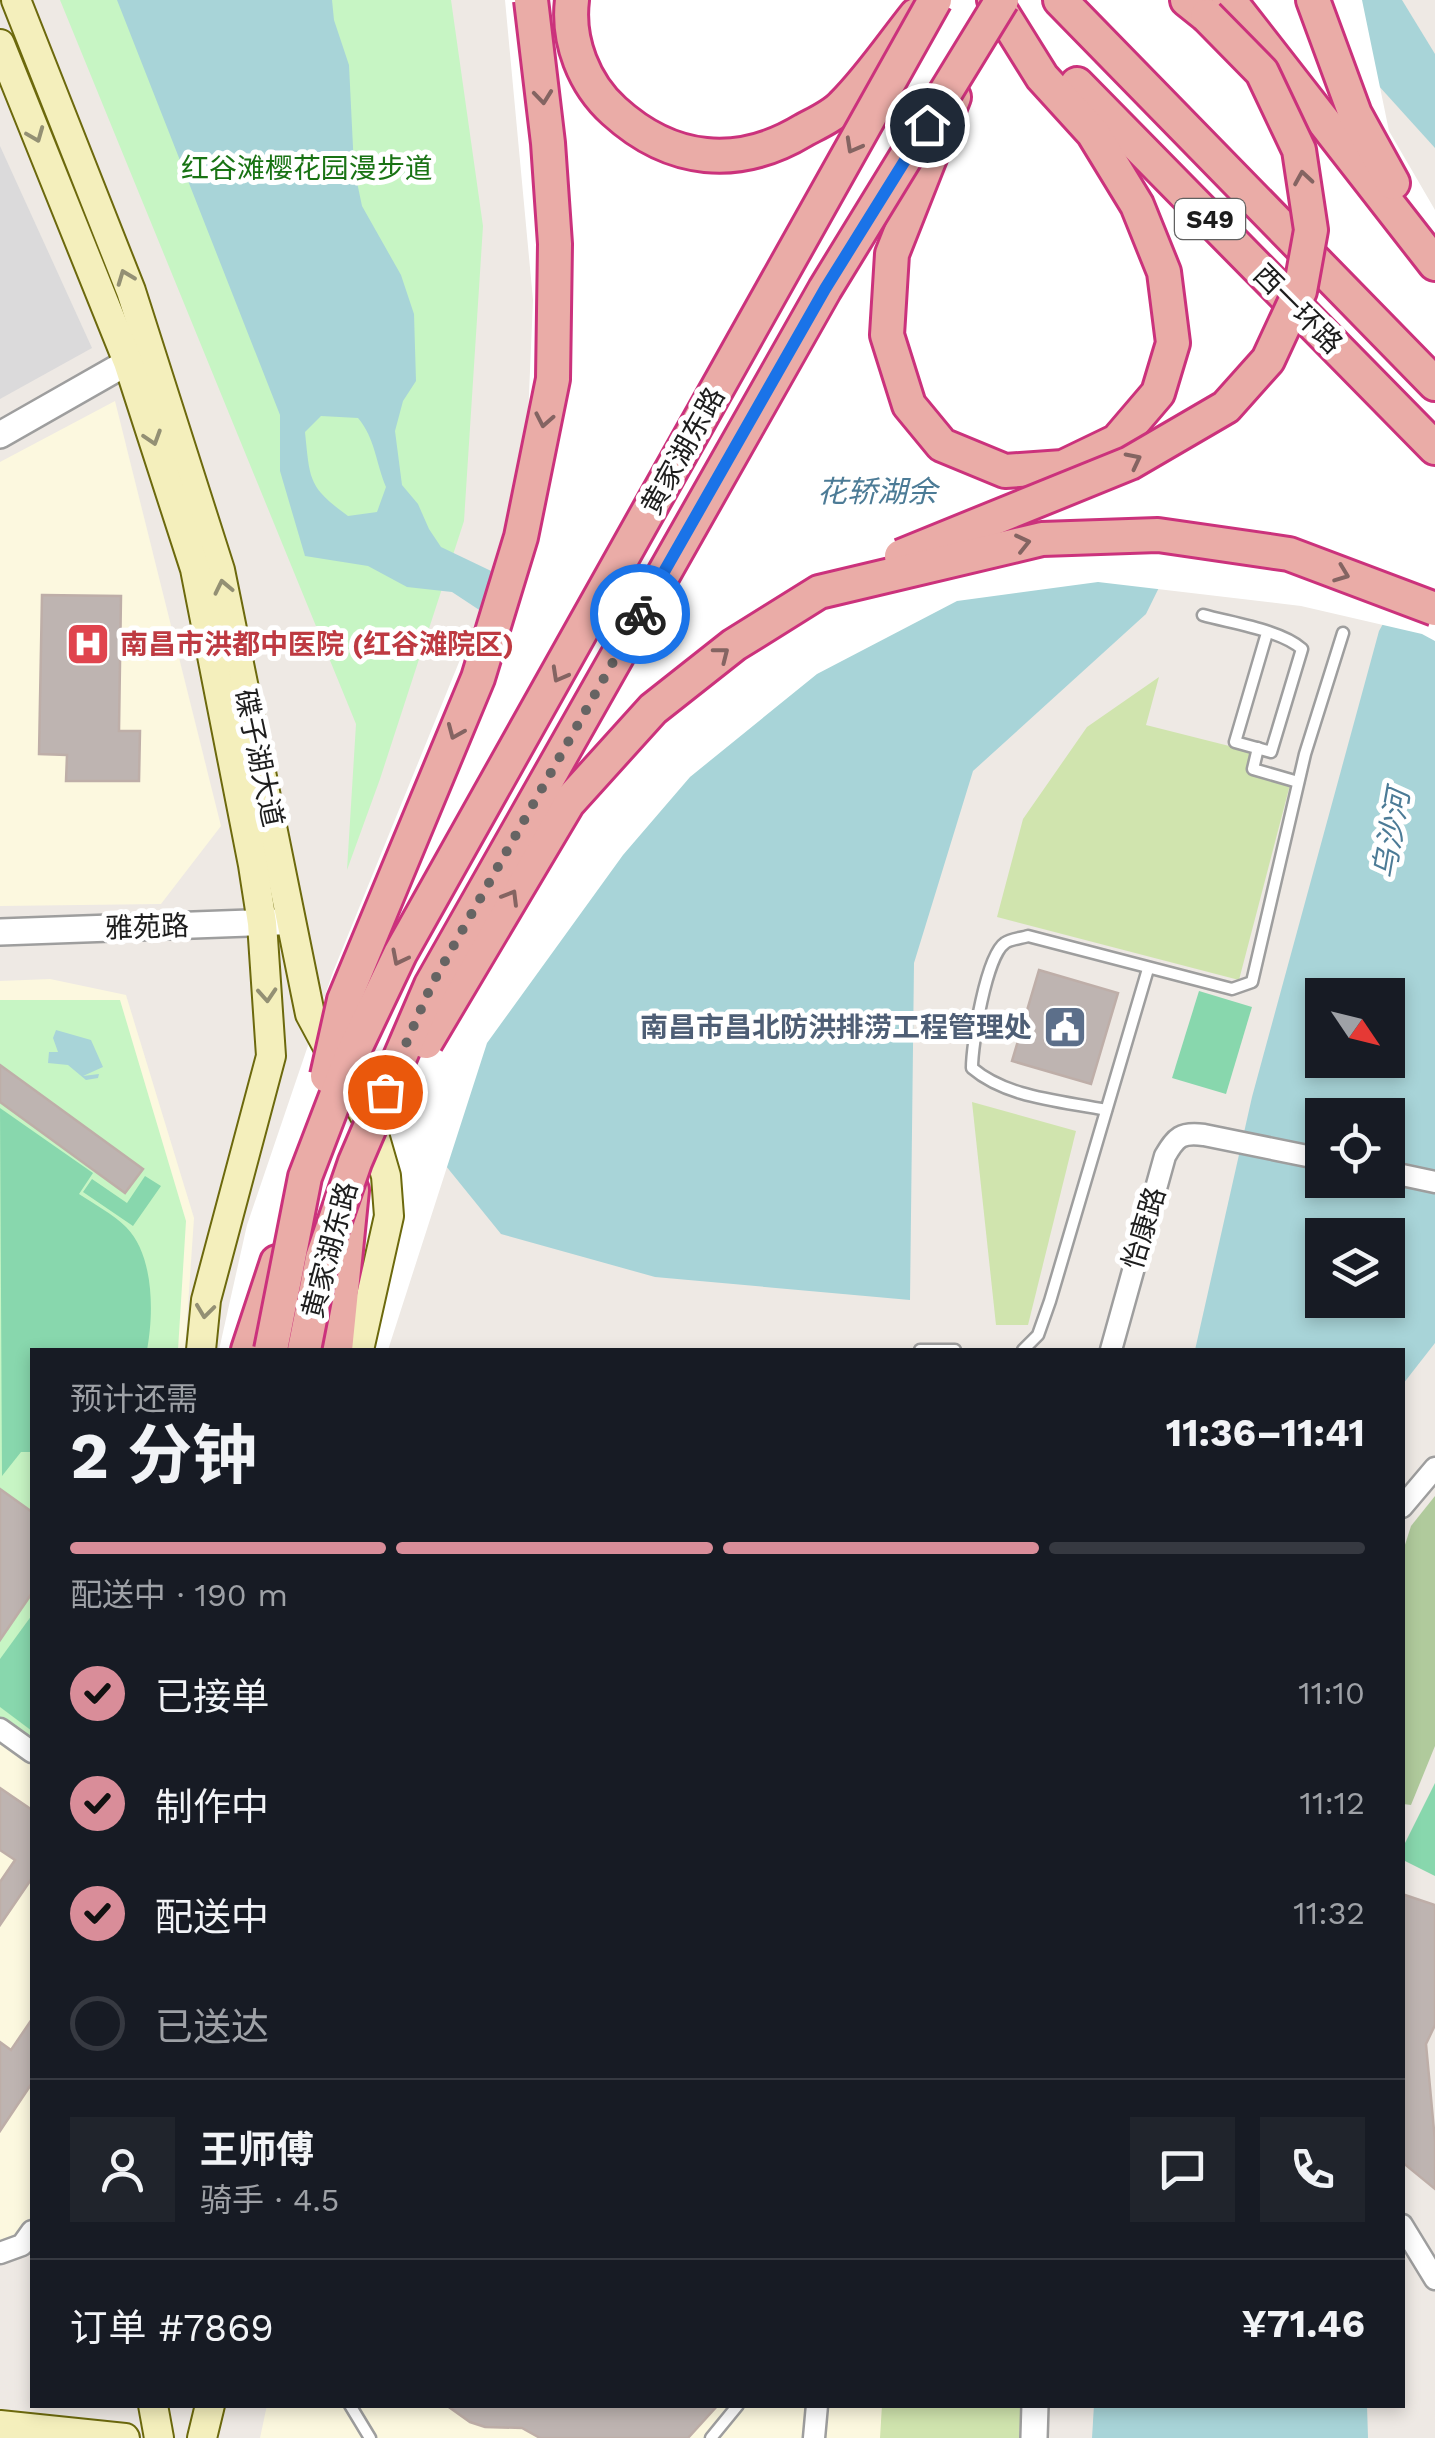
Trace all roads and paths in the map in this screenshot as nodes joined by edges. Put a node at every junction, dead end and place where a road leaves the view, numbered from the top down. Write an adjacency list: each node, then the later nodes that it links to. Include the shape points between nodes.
1 (16, 0): 26 (main road, 碟子湖大道, one-way to 1, via 220,570 131,291)
2 (572, 0): 3 (highway, via 580,66 596,94 636,130 684,153 740,156 788,140 841,108)
3 (932, 0): 34 (highway, 黄家湖东路, one-way to 34, bridge, via 400,954)
4 (994, 0): 12 (highway, bridge, via 1042,77 1093,133 1137,205 1164,272 1173,343 1158,393 1117,440 1063,467 1005,471 942,445 909,405 887,336 892,254); 18 (highway, 西一环路 / S49)
5 (1002, 0): 12 (highway, 黄家湖东路, bridge)
6 (1060, 0): 16 (highway, 西一环路 / S49)
7 (1187, 0): 19 (highway, one-way to 7, bridge, via 1130,463 1226,407 1268,360 1300,291 1311,230 1299,150 1262,72)
8 (1229, 0): 14 (highway)
9 (534, 9): 34 (highway, one-way to 34, bridge, via 555,244 553,379 521,537 478,678 344,1000)
10 (1316, 12): 13 (highway, via 1354,114)
11 (0, 44): 15 (main road, 碟子湖大道, one-way to 15)
12 (968, 60): 32 (highway, 黄家湖东路, bridge, via 825,289 431,986)
13 (1435, 250)
14 (1435, 264)
15 (128, 362): 17 (street); 27 (main road, 碟子湖大道, one-way to 27, via 195,569)
16 (1435, 384)
17 (0, 436)
18 (1430, 443)
19 (818, 592): 20 (highway, one-way to 20, bridge, via 1042,539 1158,534 1289,554); 32 (highway, one-way to 19, bridge, via 568,802 653,709 734,644)
20 (1435, 609)
21 (1203, 615): 23 (lane)
22 (1343, 632): 25 (lane)
23 (1267, 633): 24 (lane, via 1235,742); 24 (lane, via 1302,649 1271,752)
24 (1258, 748): 25 (lane, via 1253,769)
25 (1298, 782): 29 (lane, via 1252,982 1232,990)
26 (293, 922): 27 (street, 雅苑路); 41 (main road, 碟子湖大道, via 310,1014 373,1131 386,1176 389,1216)
27 (262, 923): 28 (street, 雅苑路); 36 (main road, 碟子湖大道, one-way to 36, via 272,1056 206,1300)
28 (0, 932)
29 (1148, 969): 30 (lane); 30 (lane, via 1028,936 1006,942 995,954 972,1068 1008,1089)
30 (1106, 1110): 42 (lane, via 1050,1302 1038,1336)
31 (1305, 1155): 43 (street, 怡康路, via 1204,1134 1176,1138 1165,1156)
32 (355, 1162): 39 (highway, 黄家湖东路, bridge, via 322,1258); 40 (highway, bridge)
33 (1405, 1176): 35 (street)
34 (304, 1177): 37 (highway, bridge); 38 (highway, 黄家湖东路, bridge)
35 (1435, 1182)
36 (200, 1348)
37 (249, 1348)
38 (271, 1348)
39 (304, 1348)
40 (336, 1348)
41 (359, 1348)
42 (1026, 1348)
43 (1112, 1348)
44 (1435, 1468): 45 (street)
45 (1405, 1503)
46 (0, 1729): 47 (street)
47 (30, 1751)
48 (1405, 2230): 51 (street)
49 (30, 2234): 50 (street)
50 (0, 2254)
51 (1435, 2279)
52 (154, 2408): 60 (main road)
53 (209, 2408): 61 (main road)
54 (352, 2408): 62 (lane)
55 (736, 2408): 63 (lane)
56 (817, 2408): 64 (street)
57 (1036, 2408): 65 (street)
58 (0, 2425): 59 (main road)
59 (125, 2438)
60 (159, 2438)
61 (202, 2438)
62 (370, 2438)
63 (712, 2438)
64 (814, 2438)
65 (1034, 2438)

